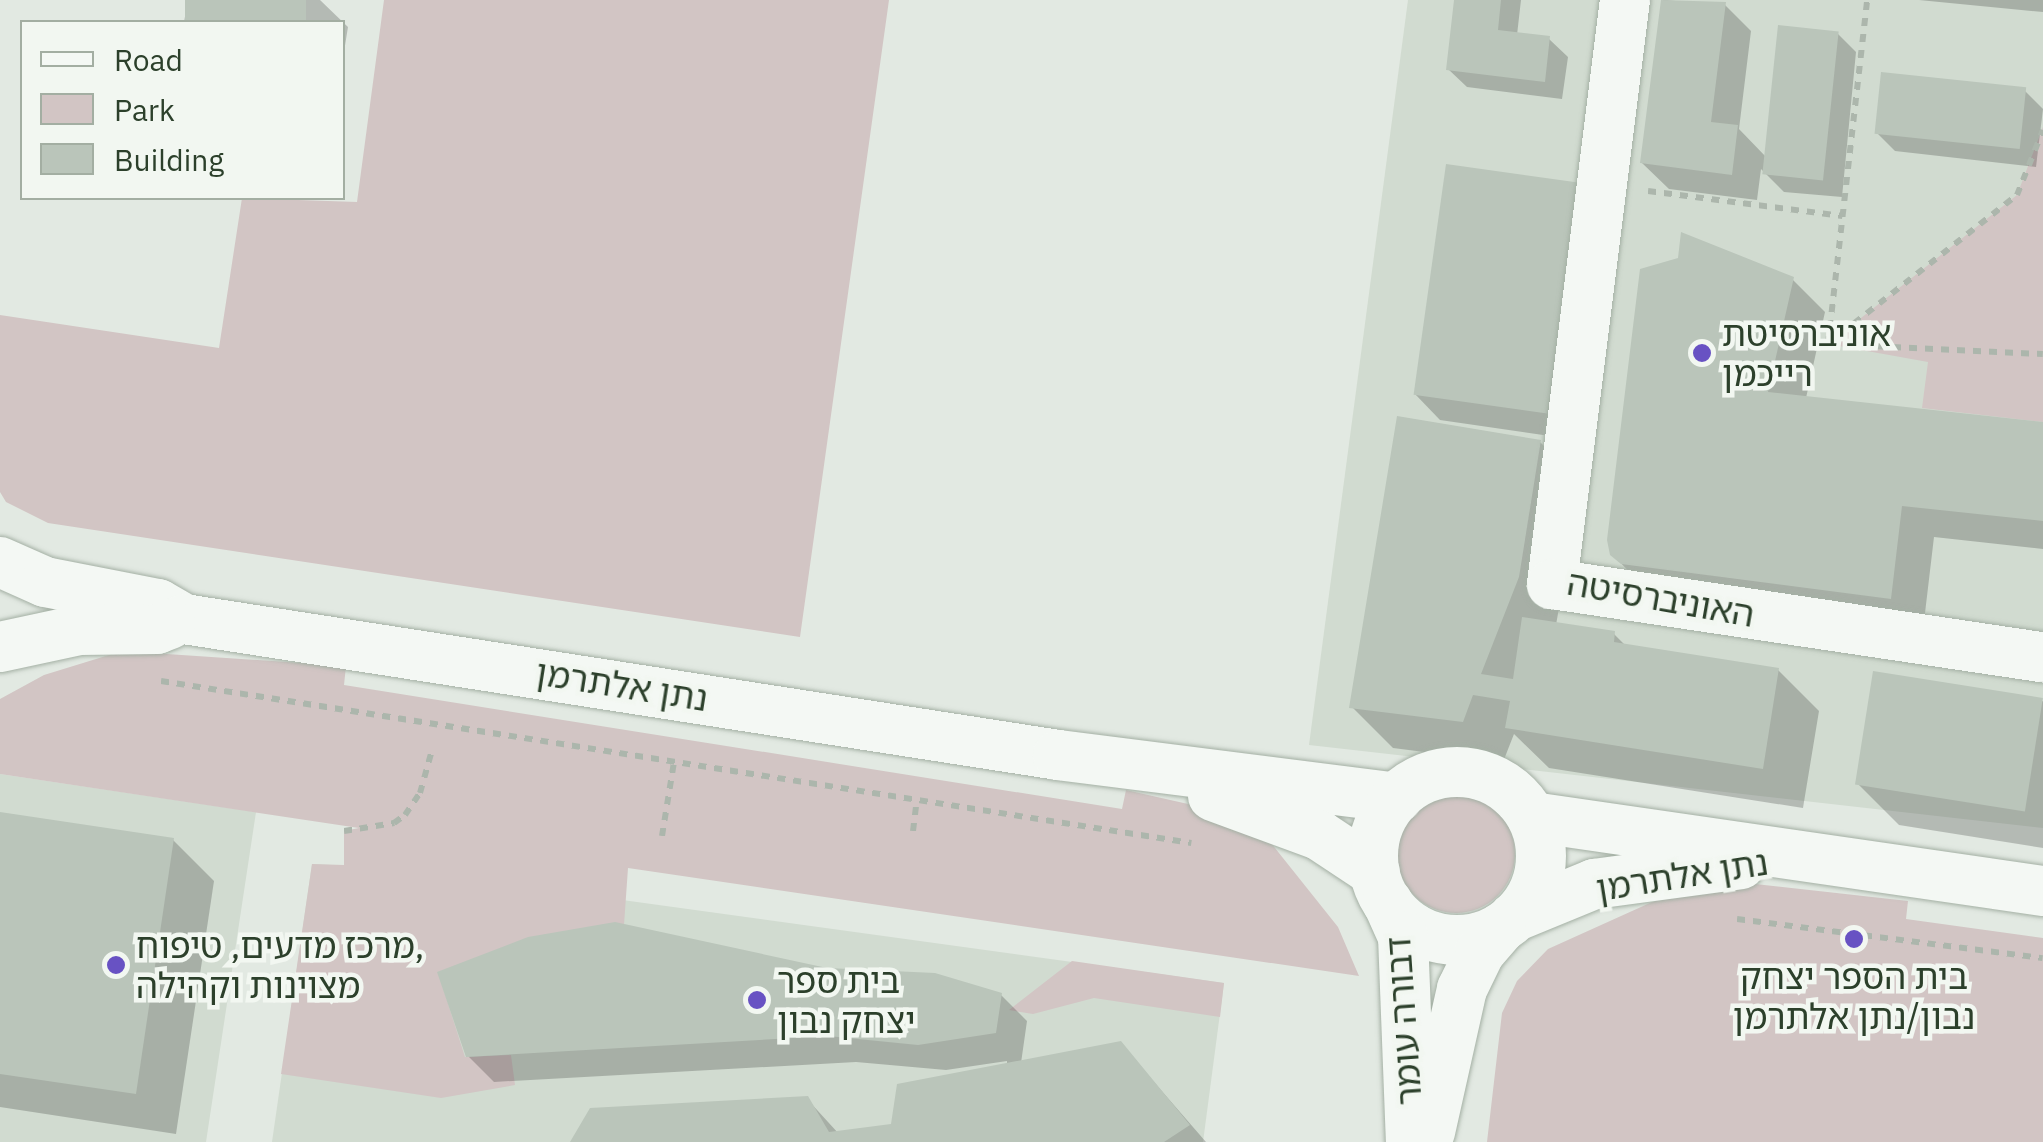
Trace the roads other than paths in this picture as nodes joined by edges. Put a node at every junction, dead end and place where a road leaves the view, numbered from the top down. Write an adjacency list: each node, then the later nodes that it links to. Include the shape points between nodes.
1 (1624, 0): 5 (street, האוניברסיטה, via 1552,584)
2 (0, 562): 3 (street, נתן אלתרמן, via 45,582 158,604)
3 (184, 619): 4 (street, נתן אלתרמן, via 157,629 80,630); 6 (street, נתן אלתרמן)
4 (0, 647)
5 (2043, 657)
6 (1058, 754): 7 (street, נתן אלתרמן); 10 (street, נתן אלתרמן, via 1238,802 1319,835)
7 (1397, 798): 8 (street, via 1436,775 1469,774 1501,784); 10 (street, via 1377,832)
8 (1532, 816): 9 (street, נתן אלתרמן); 12 (street, via 1541,861 1536,884)
9 (1795, 857): 11 (street, נתן אלתרמן); 12 (street, נתן אלתרמן, via 1594,884)
10 (1381, 887): 12 (street, via 1419,931 1460,940); 13 (street, דבורה עומר, via 1403,936)
11 (2043, 891)
12 (1507, 923): 14 (street, דבורה עומר, via 1480,952 1462,989)
13 (1411, 1142)
14 (1428, 1142)

